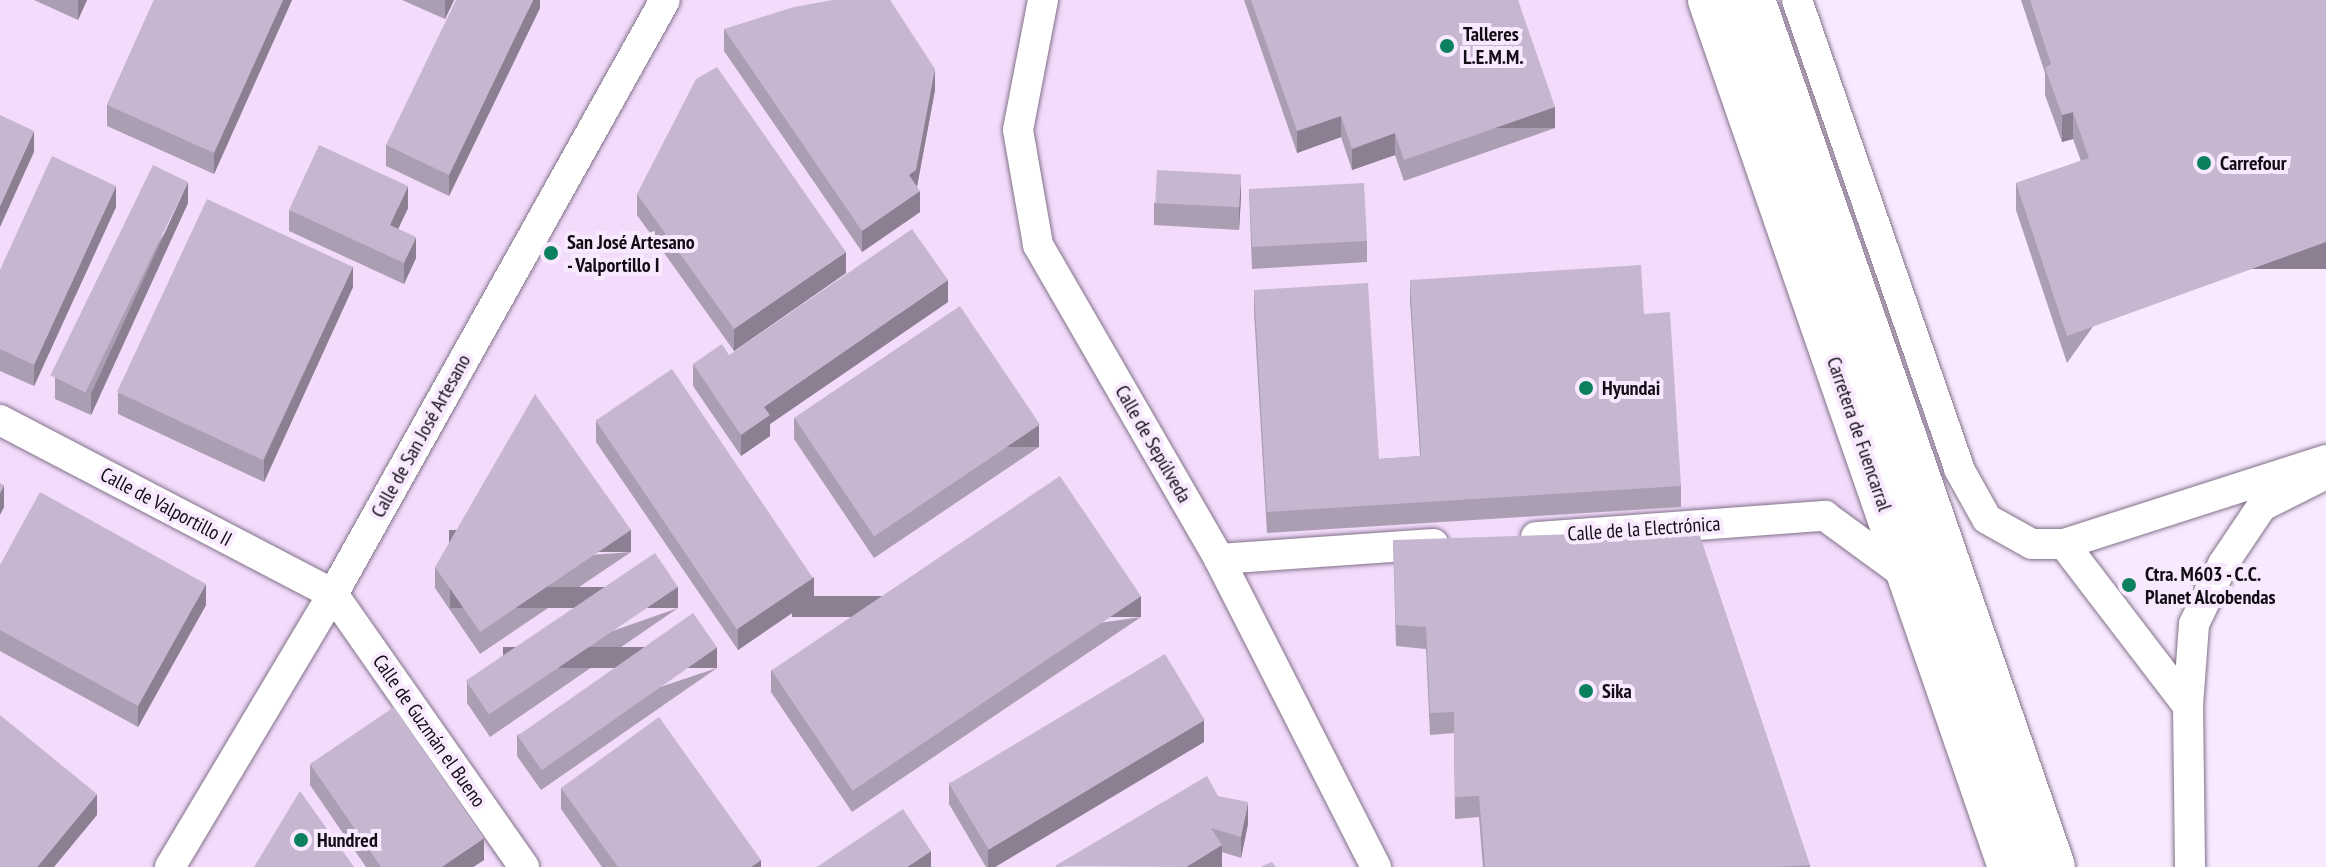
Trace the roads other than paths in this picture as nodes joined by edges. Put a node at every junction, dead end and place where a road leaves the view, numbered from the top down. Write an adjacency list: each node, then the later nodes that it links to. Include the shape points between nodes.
1 (665, 0): 14 (street, Calle de San José Artesano)
2 (1043, 0): 12 (street, Calle de Sepúlveda, via 1018,130 1038,245)
3 (1710, 0): 13 (highway, Carretera de Fuencarral)
4 (1753, 0): 20 (highway, Carretera de Fuencarral)
5 (1797, 0): 11 (street, via 1959,469 1987,519 2032,544)
6 (0, 420): 14 (street, Calle de Valportillo II)
7 (2326, 460): 11 (street)
8 (2326, 474): 15 (street, via 2262,506 2223,564 2194,624)
9 (1506, 539): 13 (street, Calle de la Electrónica, via 1825,516)
10 (1458, 542): 12 (street)
11 (2064, 544): 15 (street)
12 (1219, 559): 18 (street, Calle de Sepúlveda)
13 (1907, 576): 19 (highway, Carretera de Fuencarral)
14 (333, 594): 16 (street, Calle de San José Artesano); 17 (street, Calle de Guzmán el Bueno)
15 (2188, 706): 21 (street)
16 (170, 867)
17 (524, 867)
18 (1376, 867)
19 (2010, 867)
20 (2053, 867)
21 (2190, 867)

